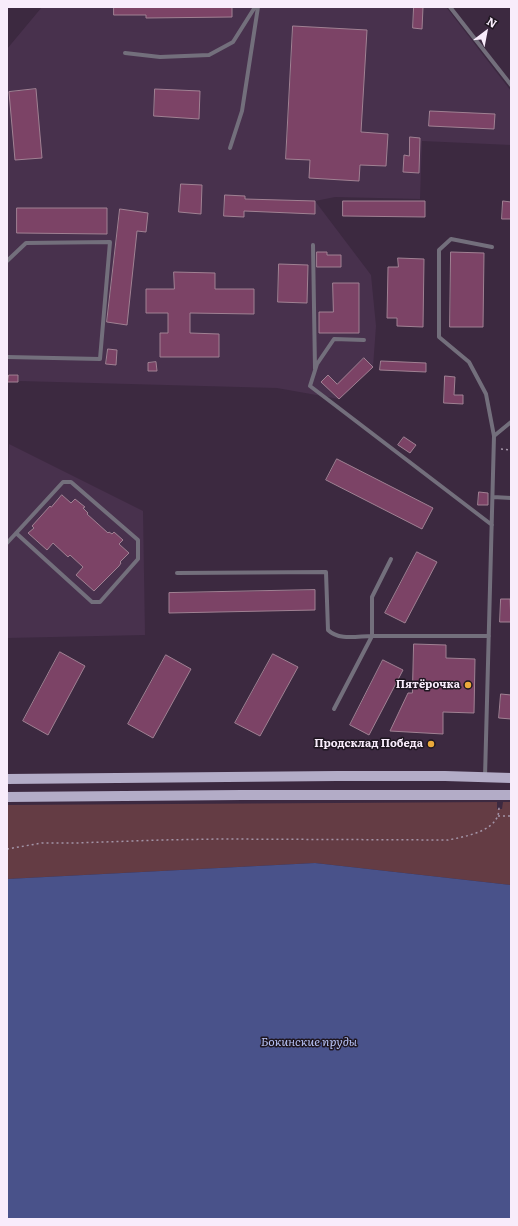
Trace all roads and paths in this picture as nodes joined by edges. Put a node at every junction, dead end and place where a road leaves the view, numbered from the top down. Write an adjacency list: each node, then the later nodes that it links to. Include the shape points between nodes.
1 (256, 7): 3 (lane, via 233,42 209,55 160,57); 5 (lane, via 242,111)
2 (450, 7): 4 (lane)
3 (125, 53)
4 (511, 85)
5 (230, 148)
6 (313, 245): 11 (lane)
7 (492, 247): 13 (lane, via 451,239 439,250 439,337 470,362 486,394)
8 (7, 261): 10 (lane, via 26,243 110,242 100,359)
9 (364, 340): 11 (lane, via 334,339 317,364)
10 (7, 356)
11 (315, 372): 18 (lane, via 310,386)
12 (511, 422): 13 (lane)
13 (494, 436): 14 (lane)
14 (494, 449): 15 (path); 16 (lane)
15 (511, 450)
16 (493, 497): 17 (lane); 18 (lane)
17 (511, 498)
18 (492, 525): 24 (lane)
19 (16, 533): 19 (lane, via 92,602 100,602 138,559 138,540 71,482 63,482); 20 (lane)
20 (7, 543)
21 (391, 559): 23 (lane, via 372,597)
22 (177, 573): 23 (lane, via 326,572 328,630 338,637)
23 (372, 636): 24 (lane); 25 (lane)
24 (489, 636): 26 (lane)
25 (334, 709)
26 (485, 777): 27 (main road); 28 (main road)
27 (511, 778)
28 (7, 779)
29 (500, 795): 30 (main road); 31 (main road); 32 (path)
30 (511, 795)
31 (7, 798)
32 (498, 816): 33 (path); 34 (path, via 491,825 480,832 448,840 161,840 42,843)
33 (511, 816)
34 (7, 849)

